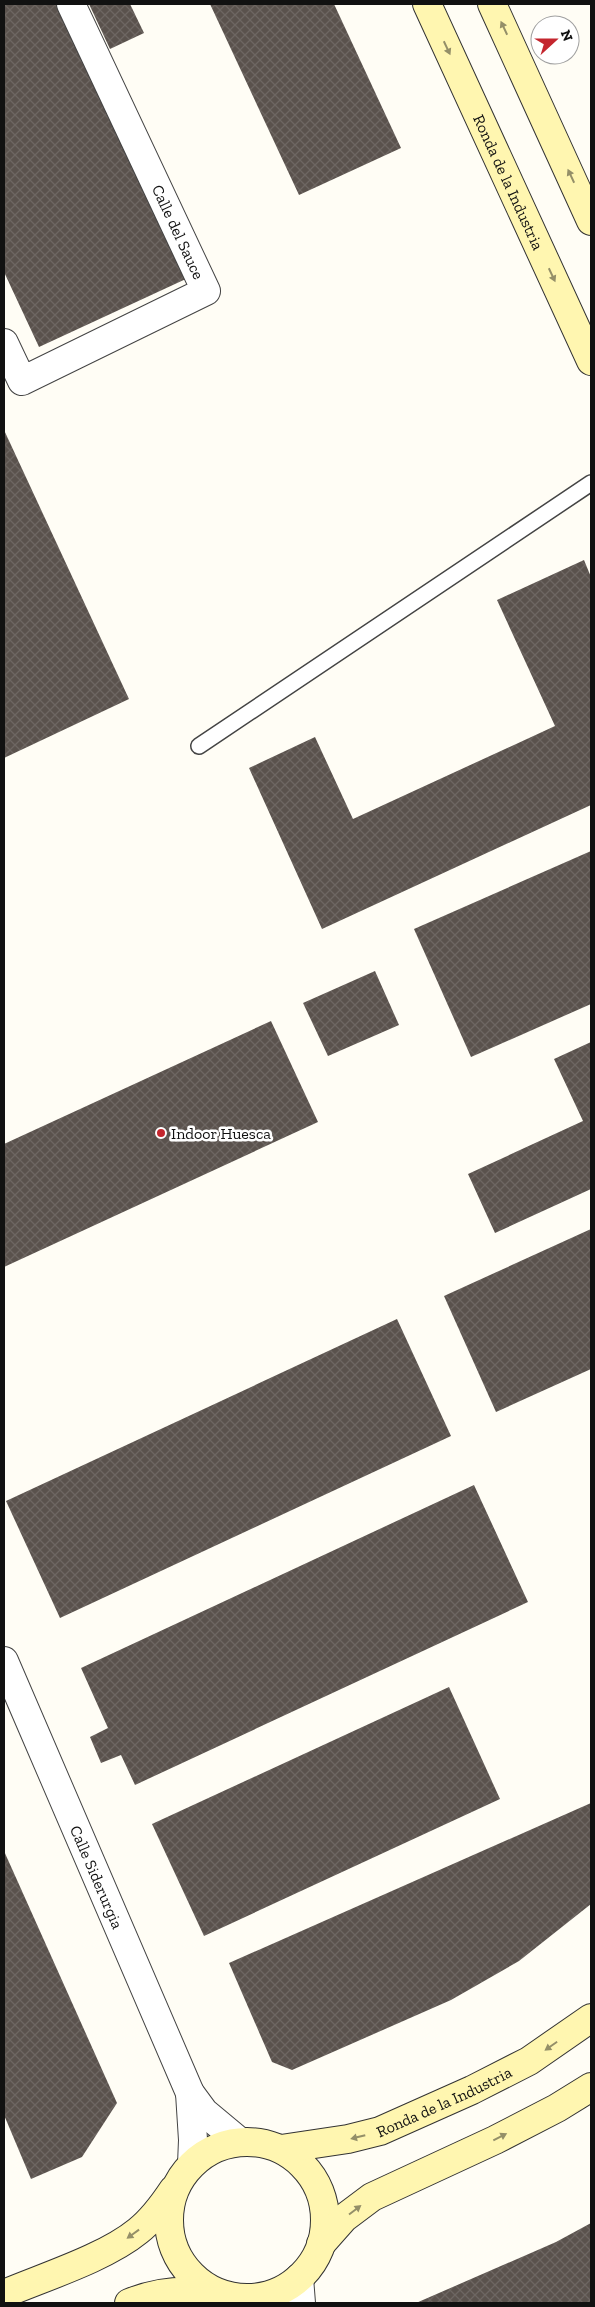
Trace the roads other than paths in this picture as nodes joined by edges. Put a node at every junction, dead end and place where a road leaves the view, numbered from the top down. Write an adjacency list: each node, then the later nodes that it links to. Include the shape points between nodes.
1 (72, 4): 5 (street, Calle del Sauce, via 206,291 22,381)
2 (427, 4): 6 (street, Ronda de la Industria, one-way to 6)
3 (492, 4): 4 (street, one-way to 3)
4 (591, 220)
5 (4, 343)
6 (591, 361)
7 (591, 483): 8 (lane)
8 (199, 746)
9 (4, 1661): 12 (street, Calle Siderurgia)
10 (591, 2018): 14 (street, Ronda de la Industria, one-way to 14, via 529,2061 380,2131)
11 (591, 2087): 16 (street, Ronda de la Industria, one-way to 11, via 344,2218 372,2197 495,2140)
12 (190, 2093): 13 (street, Calle Siderurgia, via 204,2112); 15 (street, Calle Siderurgia, via 193,2124)
13 (240, 2142): 14 (street, Ronda de la Industria); 15 (street, Ronda de la Industria, via 214,2149)
14 (281, 2149): 16 (street, Ronda de la Industria, via 303,2166 317,2184 325,2218)
15 (184, 2174): 18 (street, Ronda de la Industria, one-way to 18, via 160,2209 115,2247); 19 (street, via 170,2211 169,2224 179,2258 194,2276)
16 (321, 2244): 17 (street, Ronda de la Industria)
17 (300, 2291): 19 (street, Ronda de la Industria)
18 (4, 2294)
19 (245, 2299): 20 (street, Ronda de la Industria, via 197,2291 167,2292)
20 (129, 2303)

